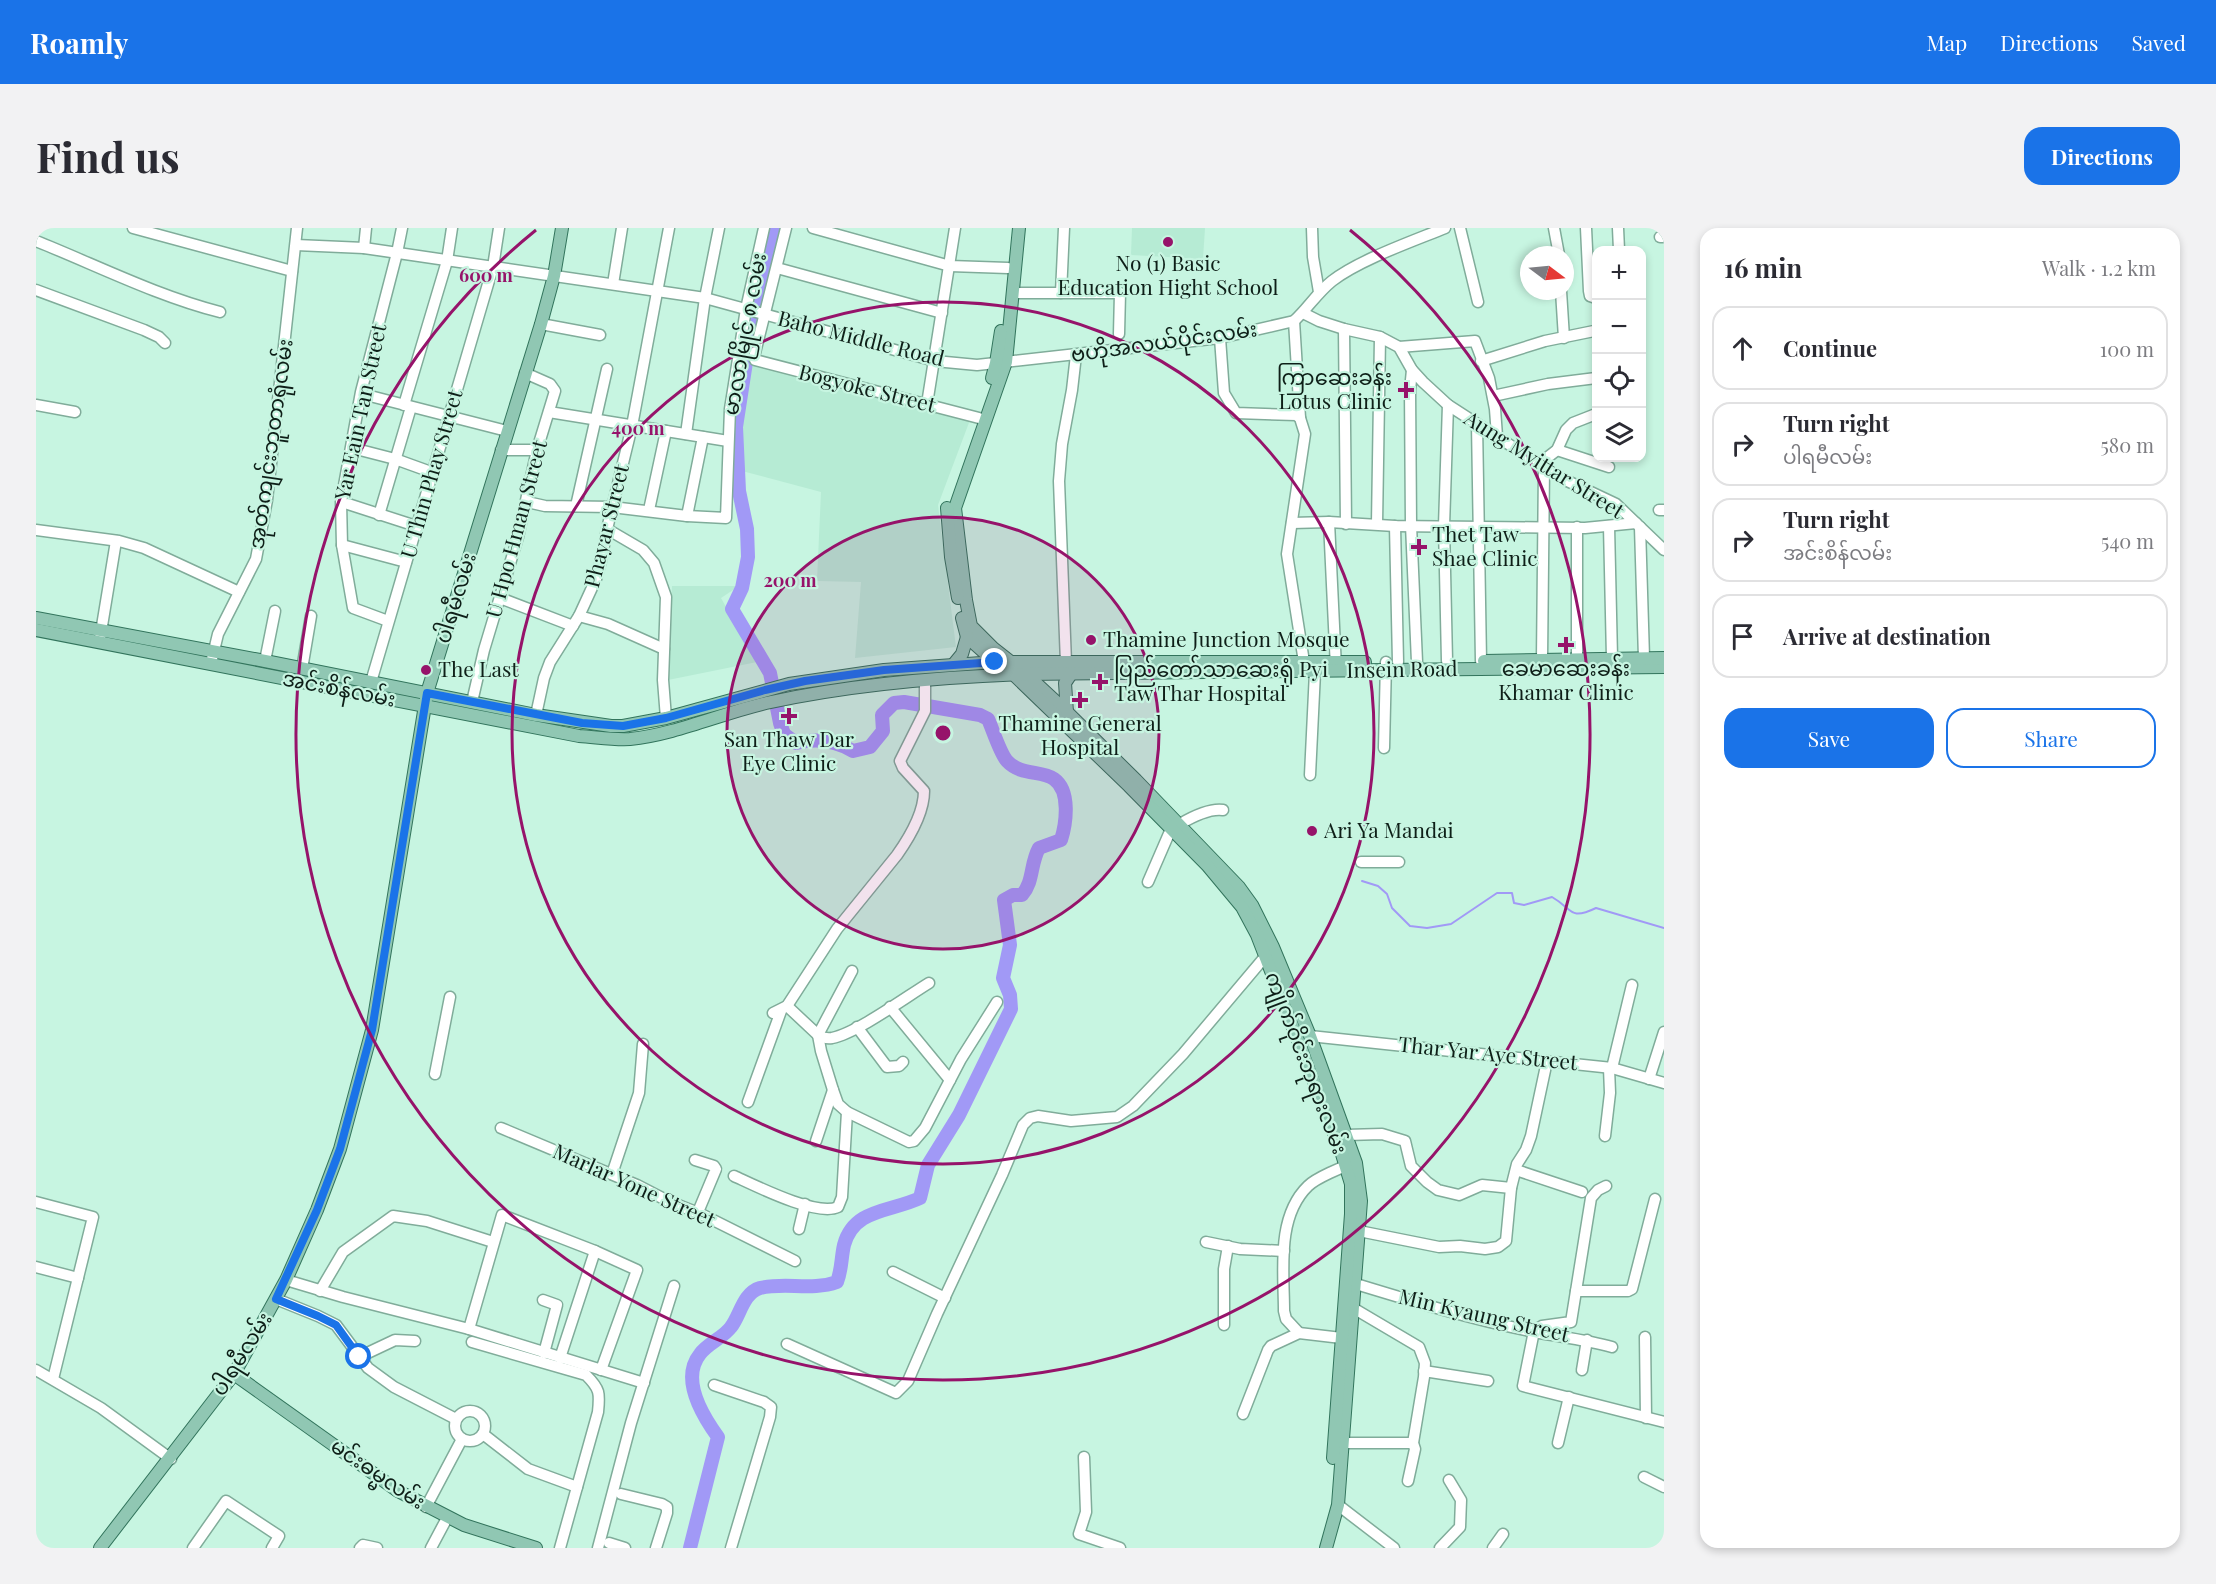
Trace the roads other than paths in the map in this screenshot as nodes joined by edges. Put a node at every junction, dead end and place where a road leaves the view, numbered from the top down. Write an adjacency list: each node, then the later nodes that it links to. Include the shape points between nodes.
1 (134, 228): 34 (street)
2 (297, 228): 25 (street, အုတ်ကျင်းဘူတာရုံလမ်း)
3 (366, 228): 28 (street)
4 (402, 228): 29 (street, Yar Eain Tan Street)
5 (452, 228): 30 (street)
6 (499, 228): 32 (street, U Thin Phay Street)
7 (562, 228): 35 (main road, ပါရမီလမ်း)
8 (622, 228): 37 (street)
9 (669, 228): 40 (street, Phayar Street)
10 (719, 228): 43 (street)
11 (764, 228): 46 (street, မာလာမြိုင် ၈ လမ်း)
12 (786, 228): 33 (street)
13 (813, 228): 31 (street)
14 (955, 228): 31 (street)
15 (1011, 228): 36 (main road)
16 (1019, 228): 36 (main road)
17 (1064, 228): 42 (street)
18 (1312, 228): 41 (street)
19 (1445, 228): 41 (street, ဗဟိုအလယ်ပိုင်းလမ်း, via 1357,266)
20 (1460, 228): 45 (street)
21 (1554, 228): 26 (street)
22 (1586, 228): 38 (street)
23 (1618, 228): 27 (street)
24 (36, 240): 47 (street)
25 (296, 245): 28 (street, Baho Middle Road); 34 (street, အုတ်ကျင်းဘူတာရုံလမ်း)
26 (1557, 246)
27 (1619, 246)
28 (364, 248): 29 (street, Baho Middle Road)
29 (397, 253): 30 (street, Baho Middle Road); 122 (street, Yar Eain Tan Street, via 361,392 341,502)
30 (447, 261): 32 (street, Baho Middle Road); 75 (street)
31 (950, 266): 36 (street); 50 (street)
32 (493, 267): 35 (street, Baho Middle Road); 79 (street, U Thin Phay Street)
33 (777, 268): 49 (street); 50 (street)
34 (292, 271): 125 (street, အုတ်ကျင်းဘူတာရုံလမ်း, via 267,500 255,560)
35 (554, 276): 37 (street, Baho Middle Road); 52 (main road, ပါရမီလမ်း)
36 (1011, 281): 42 (street); 65 (main road)
37 (613, 284): 40 (street, Baho Middle Road)
38 (1592, 287)
39 (36, 290): 60 (street, via 144,330)
40 (658, 292): 43 (street, Baho Middle Road); 84 (street, Phayar Street)
41 (1319, 292): 48 (street, ဗဟိုအလယ်ပိုင်းလမ်း)
42 (1061, 293): 55 (street, via 1120,292)
43 (705, 298): 46 (street, Baho Middle Road); 87 (street)
44 (1562, 300): 59 (street)
45 (1478, 302)
46 (747, 309): 49 (street, Baho Middle Road); 90 (street, မာလာမြိုင် ၈ လမ်း)
47 (220, 312)
48 (1303, 313): 51 (street, ဗဟိုအလယ်ပိုင်းလမ်း); 53 (street)
49 (764, 314): 63 (street, Baho Middle Road); 72 (street, Bogyoke Street, via 755,360)
50 (942, 314): 63 (street)
51 (1294, 321): 58 (street, ဗဟိုအလယ်ပိုင်းလမ်း); 80 (street)
52 (541, 324): 56 (street); 68 (main road, ပါရမီလမ်း)
53 (1344, 329): 57 (street); 108 (street)
54 (1592, 332): 59 (street)
55 (1119, 334)
56 (600, 335)
57 (1380, 337): 61 (street); 109 (street)
58 (1220, 338): 62 (street, ဗဟိုအလယ်ပိုင်းလမ်း); 80 (street, via 1224,393 1236,413)
59 (1564, 338): 64 (street)
60 (165, 343)
61 (1399, 347): 64 (street, via 1470,340 1477,345); 67 (street, Aung Myittar Street)
62 (1076, 355): 65 (street, ဗဟိုအလယ်ပိုင်းလမ်း); 154 (street, via 1059,481)
63 (935, 361): 65 (street, Baho Middle Road); 72 (street)
64 (1481, 361): 70 (street)
65 (1001, 363): 81 (main road); 152 (main road, via 955,508 971,626)
66 (607, 369): 82 (street)
67 (1412, 370): 74 (street, Aung Myittar Street); 110 (street)
68 (525, 373): 77 (street, U Hpo Hman Street, via 555,389); 85 (main road, ပါရမီလမ်း)
69 (1592, 378): 70 (street)
70 (1493, 396): 88 (street)
71 (374, 397): 75 (street)
72 (927, 404): 81 (street, Bogyoke Street)
73 (36, 405): 76 (street)
74 (1448, 405): 83 (street, Aung Myittar Street); 114 (street)
75 (408, 406): 79 (street); 95 (street)
76 (75, 412)
77 (549, 412): 82 (street); 93 (street, U Hpo Hman Street)
78 (1592, 416): 94 (street, via 1573,423)
79 (449, 417): 85 (street); 98 (street, U Thin Phay Street)
80 (1298, 417): 107 (street, via 1305,434)
81 (979, 418): 134 (main road, via 947,507 951,557)
82 (595, 420): 84 (street); 101 (street)
83 (1477, 424): 88 (street, Aung Myittar Street); 117 (street)
84 (632, 426): 86 (street); 102 (street, Phayar Street)
85 (507, 431): 92 (main road, ပါရမီလမ်း)
86 (666, 431): 87 (street); 103 (street)
87 (686, 434): 89 (street)
88 (1497, 436): 96 (street, Aung Myittar Street)
89 (703, 437): 90 (street); 105 (street)
90 (728, 441): 105 (street, မာလာမြိုင် ၈ လမ်း, via 726,518)
91 (360, 450): 95 (street)
92 (501, 450): 93 (street); 159 (main road, ပါရမီလမ်း)
93 (537, 450): 99 (street, U Hpo Hman Street)
94 (1557, 450): 96 (street); 97 (street)
95 (395, 459): 98 (street); 104 (street)
96 (1541, 466): 111 (street, Aung Myittar Street, via 1616,504); 115 (street)
97 (1609, 467)
98 (431, 472): 112 (street, U Thin Phay Street)
99 (527, 502): 101 (street); 126 (street, U Hpo Hman Street)
100 (348, 504): 104 (street)
101 (576, 506): 102 (street)
102 (612, 507): 103 (street); 119 (street, Phayar Street)
103 (648, 510): 105 (street)
104 (379, 515): 112 (street)
105 (687, 516)
106 (1329, 522): 107 (street); 108 (street); 150 (street)
107 (1292, 524): 145 (street, via 1287,554)
108 (1346, 524): 109 (street)
109 (1377, 525): 113 (street)
110 (1412, 525): 113 (street); 114 (street); 146 (street)
111 (1638, 525): 116 (street); 123 (street, Aung Myittar Street); 138 (street)
112 (416, 526): 124 (street, U Thin Phay Street)
113 (1395, 526): 147 (street)
114 (1444, 526): 117 (street); 142 (street)
115 (1542, 526): 117 (street); 118 (street); 140 (street)
116 (1609, 526): 118 (street); 137 (street)
117 (1478, 527): 143 (street)
118 (1577, 527): 148 (street)
119 (607, 529): 131 (street, Phayar Street, via 596,579); 135 (street, via 643,550 654,563 666,597)
120 (36, 530): 121 (street)
121 (116, 540): 125 (street, via 144,548); 133 (street)
122 (342, 544): 124 (street); 130 (street, Yar Eain Tan Street, via 353,608)
123 (1664, 550)
124 (406, 562): 130 (street, U Thin Phay Street)
125 (239, 592): 136 (street, အုတ်ကျင်းဘူတာရုံလမ်း, via 218,634)
126 (500, 598): 131 (street); 160 (street, U Hpo Hman Street)
127 (275, 610): 141 (street)
128 (311, 616): 153 (street)
129 (36, 618): 133 (main road, အင်းစိန်လမ်း)
130 (388, 621): 158 (street, U Thin Phay Street)
131 (576, 621): 135 (street, via 608,624); 163 (street, Phayar Street, via 550,662)
132 (36, 630): 133 (main road, အင်းစိန်လမ်း)
133 (100, 635): 136 (main road, အင်းစိန်လမ်း)
134 (966, 637): 144 (main road); 149 (main road, via 962,654)
135 (664, 650): 164 (street)
136 (212, 657): 141 (main road); 159 (main road, အင်းစိန်လမ်း)
137 (1612, 658): 138 (main road, Insein Road); 148 (main road, Insein Road)
138 (1644, 658): 139 (main road, Insein Road)
139 (1664, 658)
140 (1542, 659): 143 (main road, Insein Road); 148 (main road, Insein Road)
141 (265, 660): 153 (main road)
142 (1447, 661): 143 (main road, Insein Road); 146 (main road, Insein Road)
143 (1481, 661)
144 (995, 662): 149 (main road, အင်းစိန်လမ်း); 152 (main road, အင်းစိန်လမ်း)
145 (1304, 662): 150 (main road); 154 (main road, via 1119,663)
146 (1417, 662): 147 (main road, Insein Road)
147 (1390, 664): 148 (main road, Insein Road); 150 (main road); 166 (street)
148 (1577, 664): 151 (main road, Insein Road)
149 (953, 665): 161 (main road, အင်းစိန်လမ်း, via 884,670 782,686)
150 (1336, 667): 155 (main road, Insein Road)
151 (1664, 667)
152 (1012, 668): 154 (main road); 156 (main road, ကျိုက်ဝိုင်းဘုရားလမ်း); 157 (main road, အင်းစိန်လမ်း); 169 (main road, ကျိုက်ဝိုင်းဘုရားလမ်း)
153 (302, 669): 158 (main road)
154 (1068, 669): 155 (main road, Insein Road, via 1104,674); 156 (main road); 162 (main road)
155 (1315, 672): 167 (street)
156 (1026, 674): 162 (main road, ကျိုက်ဝိုင်းဘုရားလမ်း)
157 (925, 680): 165 (main road, အင်းစိန်လမ်း, via 786,699); 180 (street, via 925,711 900,761 924,791 920,810 904,845 837,929)
158 (371, 682): 159 (main road)
159 (427, 700): 160 (main road, အင်းစိန်လမ်း); 165 (main road, အင်းစိန်လမ်း, via 579,736 626,739); 223 (main road, ပါရမီလမ်း, via 372,1030 340,1149)
160 (472, 702): 163 (main road, အင်းစိန်လမ်း)
161 (687, 712): 164 (main road, အင်းစိန်လမ်း); 165 (main road)
162 (1067, 712): 169 (main road, ကျိုက်ဝိုင်းဘုရားလမ်း)
163 (536, 715): 164 (main road, အင်းစိန်လမ်း, via 611,726)
164 (666, 718)
165 (690, 725)
166 (1384, 748)
167 (1310, 775)
168 (1224, 810): 169 (street, via 1191,818)
169 (1176, 827): 172 (street); 173 (main road, ကျိုက်ဝိုင်းဘုရားလမ်း, via 1233,894)
170 (1361, 862): 171 (street)
171 (1399, 862)
172 (1148, 882)
173 (1269, 951): 184 (main road, ကျိုက်ဝိုင်းဘုရားလမ်း); 228 (street, via 1184,1053 1117,1118 1071,1121 1038,1116 1023,1125)
174 (852, 971): 183 (street)
175 (929, 983): 179 (street)
176 (1632, 986): 188 (street)
177 (450, 998): 189 (street)
178 (997, 1002): 191 (street)
179 (890, 1007): 181 (street); 191 (street)
180 (780, 1010): 183 (street); 194 (street)
181 (857, 1028): 183 (street, via 831,1039); 187 (street, via 886,1067)
182 (1664, 1032): 190 (street)
183 (819, 1035): 193 (street)
184 (1305, 1039): 186 (street, Thar Yar Aye Street); 197 (main road, ကျိုက်ဝိုင်းဘုရားလမ်း); 201 (main road, ကျိုက်ဝိုင်းဘုရားလမ်း)
185 (643, 1044): 203 (street, via 639,1093)
186 (1546, 1061): 188 (street, Thar Yar Aye Street); 202 (street, via 1531,1136)
187 (903, 1062)
188 (1611, 1068): 190 (street, Thar Yar Aye Street); 198 (street)
189 (435, 1074)
190 (1649, 1078): 192 (street, Thar Yar Aye Street)
191 (950, 1080): 195 (street, via 914,1141)
192 (1664, 1083)
193 (832, 1090): 195 (street); 199 (street)
194 (748, 1102)
195 (847, 1112): 210 (street, via 841,1203 828,1210)
196 (501, 1128): 203 (street, Marlar Yone Street)
197 (1346, 1135): 201 (main road, ကျိုက်ဝိုင်းဘုရားလမ်း); 206 (street, via 1383,1134 1405,1141 1411,1166 1444,1193 1460,1195 1482,1185)
198 (1605, 1136)
199 (816, 1142)
200 (695, 1160): 211 (street, via 716,1169)
201 (1351, 1164): 213 (main road, ကျိုက်ဝိုင်းဘုရားလမ်း, via 1361,1201); 218 (street, via 1308,1185 1289,1214); 224 (main road, ကျိုက်ဝိုင်းဘုရားလမ်း)
202 (1516, 1170): 206 (street); 207 (street)
203 (612, 1174): 211 (street, Marlar Yone Street)
204 (734, 1176): 210 (street)
205 (1606, 1186): 227 (street, via 1591,1198)
206 (1511, 1188): 213 (street, via 1506,1241 1498,1247 1440,1247)
207 (1582, 1192)
208 (1655, 1199): 227 (street, via 1632,1289)
209 (36, 1202): 222 (street, via 93,1217)
210 (805, 1204): 212 (street)
211 (698, 1212): 219 (street, Marlar Yone Street)
212 (799, 1229)
213 (1359, 1231): 224 (main road, ကျိုက်ဝိုင်းဘုရားလမ်း)
214 (493, 1242): 217 (street, via 502,1215); 226 (street, via 427,1221 393,1216 343,1252); 233 (street)
215 (1206, 1242): 216 (street)
216 (1228, 1246): 218 (street); 232 (street)
217 (595, 1251): 245 (street); 247 (street, via 637,1270)
218 (1284, 1251): 235 (street, via 1284,1311)
219 (795, 1261)
220 (36, 1268): 222 (street)
221 (893, 1272): 228 (street)
222 (78, 1278): 251 (street)
223 (286, 1280): 226 (street); 229 (main road, ပါရမီလမ်း)
224 (1351, 1283): 231 (main road, ကျိုက်ဝိုင်းဘုရားလမ်း); 234 (street, Min Kyaung Street); 237 (main road, ကျိုက်ဝိုင်းဘုရားလမ်း)
225 (674, 1286): 253 (street)
226 (320, 1291): 233 (street)
227 (1576, 1291): 234 (street, via 1571,1322)
228 (945, 1298): 241 (street, via 908,1381 896,1393)
229 (276, 1299): 244 (street, via 336,1325); 250 (main road, ပါရမီလမ်း)
230 (543, 1300): 243 (street, via 557,1305)
231 (1353, 1308): 237 (main road, ကျိုက်ဝိုင်းဘုရားလမ်း); 249 (street, via 1419,1347)
232 (1224, 1325)
233 (469, 1329): 243 (street)
234 (1534, 1331): 238 (street, Min Kyaung Street); 255 (street, via 1523,1386)
235 (1299, 1333): 237 (street); 256 (street, via 1268,1350)
236 (1645, 1337): 257 (street)
237 (1346, 1339): 262 (main road, ကျိုက်ဝိုင်းဘုရားလမ်း)
238 (1587, 1340): 242 (street, Min Kyaung Street); 248 (street)
239 (415, 1341): 244 (street, via 395,1340)
240 (472, 1342): 270 (street, via 586,1375 596,1385 600,1393 598,1412)
241 (788, 1344)
242 (1612, 1347)
243 (544, 1353): 245 (street)
244 (359, 1357): 258 (street, via 394,1387)
245 (560, 1358): 247 (street)
246 (36, 1370): 251 (street)
247 (601, 1370): 253 (street)
248 (1582, 1370)
249 (1424, 1371): 252 (street); 263 (street)
250 (234, 1374): 266 (main road, ပါရမီလမ်း); 274 (main road, မင်းဓမ္မလမ်း)
251 (53, 1380): 266 (street, via 101,1408)
252 (1488, 1381)
253 (644, 1383): 286 (street)
254 (714, 1385): 289 (street, via 771,1407)
255 (1569, 1397): 257 (street); 264 (street)
256 (1243, 1414)
257 (1646, 1418): 259 (street)
258 (456, 1419): 260 (street, via 464,1412 480,1414 485,1421); 261 (street, via 457,1434)
259 (1664, 1422)
260 (483, 1434): 261 (street, via 476,1440); 270 (street, via 528,1469)
261 (462, 1439): 274 (street)
262 (1338, 1443): 263 (street); 273 (main road, ကျိုက်ဝိုင်းဘုရားလမ်း); 291 (main road, ကျိုက်ဝိုင်းဘုရားလမ်း, via 1328,1517)
263 (1413, 1443): 269 (street)
264 (1558, 1443)
265 (1084, 1457): 290 (street, via 1086,1512 1079,1534)
266 (171, 1459): 279 (main road, ပါရမီလမ်း)
267 (1644, 1477): 271 (street)
268 (1449, 1480): 294 (street, via 1461,1500 1460,1527)
269 (1408, 1481)
270 (577, 1487): 285 (street)
271 (1664, 1487)
272 (621, 1494): 288 (street, via 666,1507)
273 (1338, 1505): 292 (main road, ကျိုက်ဝိုင်းဘုရားလမ်း); 293 (street)
274 (426, 1507): 275 (main road, မင်းဓမ္မလမ်း)
275 (447, 1518): 278 (main road, မင်းဓမ္မလမ်း); 284 (street)
276 (1503, 1534): 295 (street)
277 (609, 1543): 287 (street)
278 (530, 1547)
279 (101, 1548)
280 (193, 1548): 281 (street, via 226,1501 279,1536)
281 (272, 1548)
282 (360, 1548): 283 (street)
283 (377, 1548)
284 (431, 1548)
285 (560, 1548)
286 (598, 1548)
287 (625, 1548)
288 (656, 1548)
289 (731, 1548)
290 (1120, 1548)
291 (1318, 1548)
292 (1326, 1548)
293 (1394, 1548)
294 (1440, 1548)
295 (1493, 1548)

